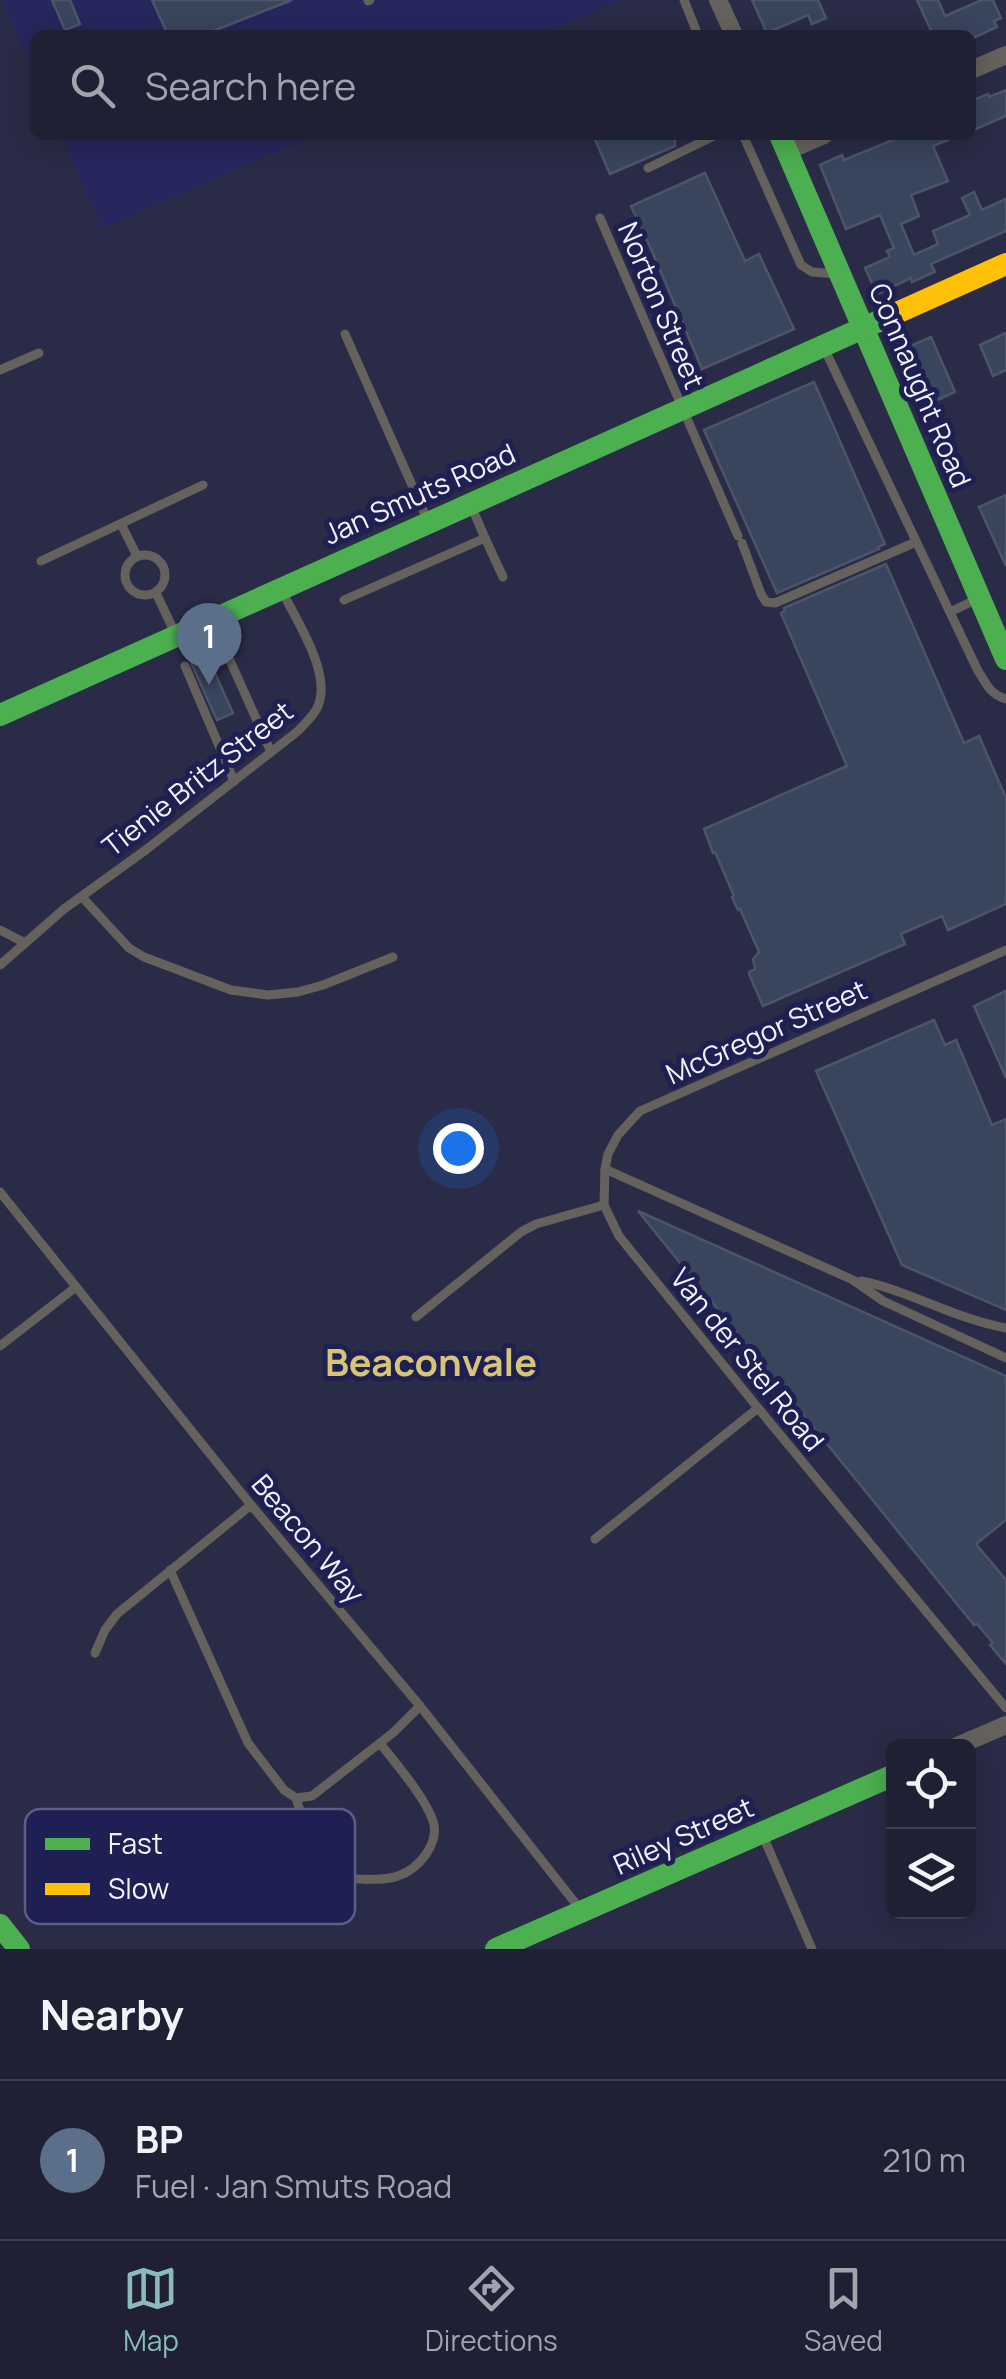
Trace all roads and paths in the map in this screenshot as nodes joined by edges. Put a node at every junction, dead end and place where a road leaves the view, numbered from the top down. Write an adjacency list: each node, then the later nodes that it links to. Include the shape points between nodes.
1 (684, 0): 3 (lane)
2 (718, 0): 4 (street)
3 (696, 30)
4 (732, 30)
5 (1006, 55): 6 (street)
6 (976, 68)
7 (706, 140): 10 (lane)
8 (744, 140): 13 (lane, via 800,265)
9 (783, 143): 13 (street, Connaught Road)
10 (648, 168)
11 (600, 218): 19 (lane, Norton Street)
12 (1006, 264): 14 (street, Jan Smuts Road)
13 (840, 274): 14 (street, Connaught Road)
14 (864, 328): 16 (street, Jan Smuts Road); 31 (street, Connaught Road)
15 (346, 334): 22 (lane)
16 (824, 346): 19 (street, Jan Smuts Road); 25 (lane)
17 (39, 353): 18 (lane)
18 (0, 370)
19 (682, 409): 21 (street, Jan Smuts Road); 25 (lane, Norton Street, via 766,602 775,604)
20 (203, 485): 23 (lane)
21 (470, 504): 22 (street, Jan Smuts Road); 24 (lane)
22 (428, 522): 29 (street, Jan Smuts Road)
23 (121, 524): 26 (lane); 27 (lane)
24 (486, 538): 28 (lane); 32 (lane)
25 (916, 542): 33 (lane)
26 (137, 556): 30 (lane, via 161,562 165,579); 30 (lane, via 124,571 129,589)
27 (41, 561)
28 (503, 577)
29 (281, 588): 34 (street, Jan Smuts Road); 40 (lane, Tienie Britz Street, via 322,688 310,719)
30 (156, 593): 34 (lane)
31 (980, 598): 33 (lane); 36 (street, Connaught Road)
32 (344, 600)
33 (950, 612): 38 (lane, via 989,690)
34 (176, 635): 39 (street, Jan Smuts Road)
35 (220, 638): 40 (lane)
36 (1006, 659)
37 (185, 666): 41 (lane)
38 (1006, 699)
39 (0, 715)
40 (271, 752): 41 (lane, Tienie Britz Street)
41 (234, 781): 42 (lane, Tienie Britz Street)
42 (82, 896): 44 (lane, Tienie Britz Street); 46 (lane, via 129,948 231,990 298,992)
43 (0, 930): 44 (lane)
44 (26, 944): 47 (lane, Tienie Britz Street)
45 (1006, 950): 48 (lane, McGregor Street, via 640,1111 618,1136)
46 (393, 957)
47 (0, 965)
48 (605, 1169): 50 (lane, McGregor Street); 51 (lane)
49 (0, 1192): 52 (lane, Beacon Way)
50 (604, 1205): 53 (lane, via 521,1232); 57 (lane, Van der Stel Road, via 619,1236)
51 (853, 1280): 54 (lane); 56 (lane)
52 (76, 1287): 55 (lane); 58 (lane, Beacon Way)
53 (416, 1317)
54 (1006, 1328)
55 (0, 1346)
56 (1006, 1358)
57 (758, 1408): 59 (lane); 63 (lane, Van der Stel Road)
58 (251, 1505): 60 (lane); 62 (lane, Beacon Way)
59 (595, 1539)
60 (170, 1570): 61 (lane, via 112,1620); 68 (lane, via 248,1743)
61 (95, 1653)
62 (420, 1706): 66 (lane); 72 (lane, Beacon Way)
63 (1006, 1708)
64 (1006, 1725): 65 (street)
65 (973, 1739)
66 (380, 1743): 68 (lane, via 312,1796); 71 (lane, via 434,1823 433,1843 398,1876)
67 (886, 1779): 70 (street, Riley Street)
68 (296, 1798): 69 (lane)
69 (299, 1809)
70 (762, 1833): 72 (street, Riley Street); 76 (lane)
71 (355, 1878)
72 (584, 1912): 75 (street, Riley Street)
73 (0, 1925): 74 (street)
74 (20, 1949)
75 (496, 1949)
76 (812, 1949)

